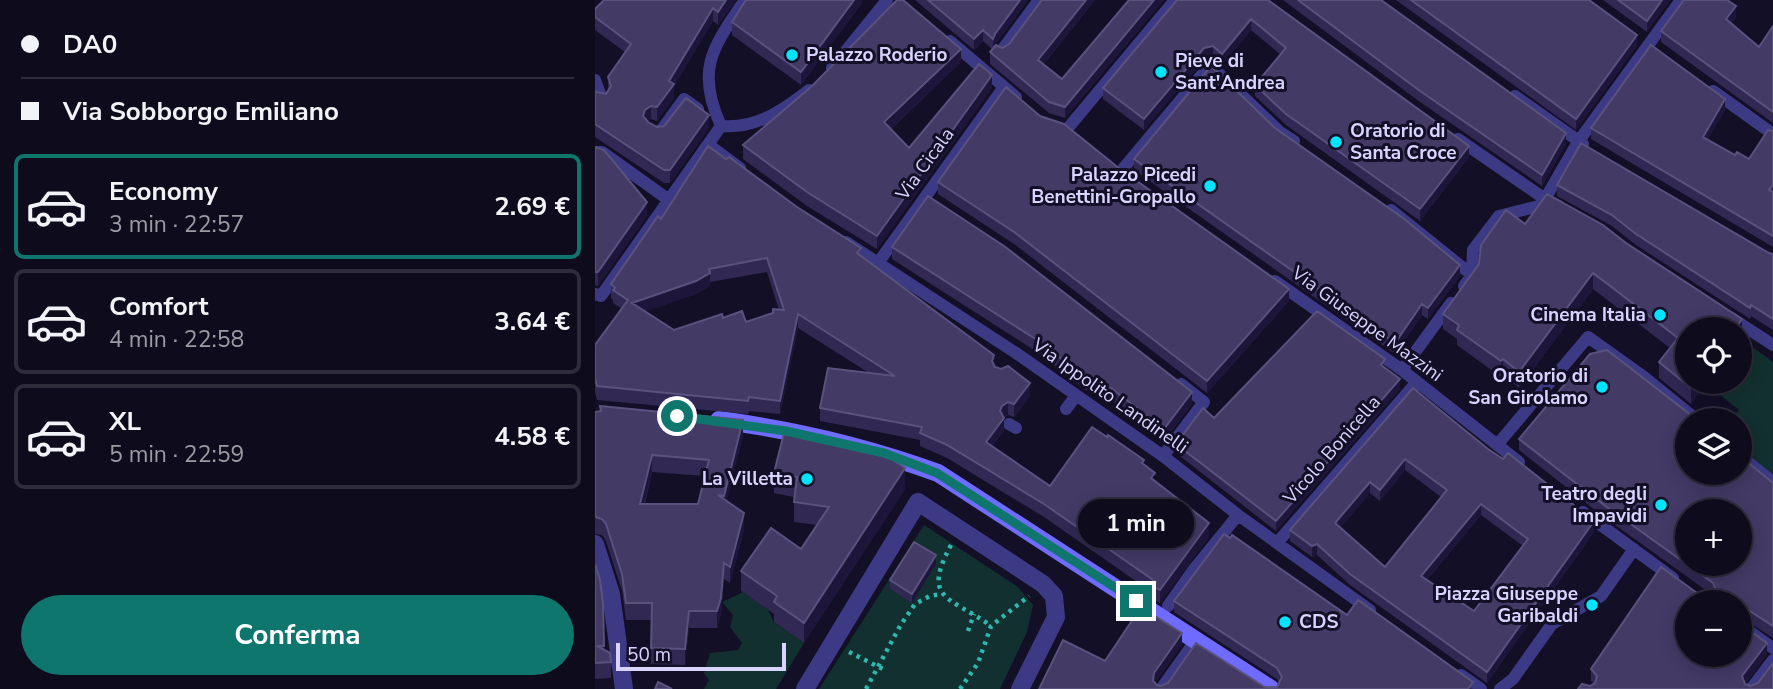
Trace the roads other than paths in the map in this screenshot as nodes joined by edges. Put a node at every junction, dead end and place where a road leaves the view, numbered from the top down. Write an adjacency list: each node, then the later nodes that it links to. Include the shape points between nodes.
1 (745, 0): 16 (street, via 716,45 708,69 712,103)
2 (887, 0): 16 (street, via 834,66 798,98 755,123)
3 (1039, 0): 8 (street)
4 (1175, 0): 20 (street, via 1063,126)
5 (1681, 0): 7 (street)
6 (935, 28): 12 (street, via 988,68)
7 (1645, 42): 9 (street); 22 (street)
8 (1002, 50)
9 (1661, 54)
10 (595, 80): 14 (street)
11 (1706, 86): 19 (street)
12 (1004, 87): 15 (street); 34 (street, Via Cicala, via 930,199)
13 (1501, 87): 22 (street)
14 (602, 99)
15 (1024, 104)
16 (721, 126): 17 (street, via 684,99 660,132); 21 (street)
17 (652, 128)
18 (1444, 130): 29 (street)
19 (1773, 134)
20 (1079, 136)
21 (709, 145): 27 (street); 30 (street)
22 (1584, 145): 29 (street)
23 (595, 152): 30 (street, via 602,152)
24 (1309, 152): 26 (street, via 1280,132 1210,65)
25 (1111, 162): 26 (street)
26 (1121, 171): 28 (street)
27 (750, 175)
28 (1135, 181)
29 (1545, 199): 32 (street); 36 (street, via 1539,206 1499,216 1473,250)
30 (669, 200): 37 (street)
31 (1378, 201): 36 (street)
32 (1568, 211)
33 (834, 234): 34 (street, Via Ippolito Landinelli)
34 (878, 263): 43 (street, Via Ippolito Landinelli, via 1012,358)
35 (1260, 271): 40 (street, Via Giuseppe Mazzini)
36 (1471, 277): 40 (street)
37 (598, 295)
38 (1718, 309): 39 (street)
39 (1773, 345)
40 (1402, 370): 42 (street, Via Giuseppe Mazzini)
41 (1173, 378): 48 (street, via 1204,402)
42 (1416, 383): 47 (street, Via Giuseppe Mazzini); 54 (street, Vicolo Bonicella)
43 (1076, 396): 45 (street); 48 (street, Via Ippolito Landinelli)
44 (1682, 408): 47 (street, via 1588,337)
45 (1066, 410)
46 (695, 418): 69 (main road, via 786,431 884,453 937,473)
47 (1497, 445): 50 (street, Via Giuseppe Mazzini)
48 (1163, 456): 53 (street, Via Ippolito Landinelli)
49 (1752, 465): 51 (street)
50 (1528, 469)
51 (1773, 482)
52 (1569, 501): 56 (street)
53 (1238, 514): 54 (street, Via Ippolito Landinelli); 58 (street)
54 (1277, 543): 59 (street, Via Ippolito Landinelli)
55 (595, 544): 65 (street, via 611,594)
56 (1634, 549): 57 (street); 71 (street, via 1601,596 1552,624 1513,680)
57 (1687, 587)
58 (1168, 606)
59 (1379, 616)
60 (1752, 633): 62 (street)
61 (1193, 644): 68 (street)
62 (1773, 648)
63 (1773, 660): 72 (street)
64 (1447, 665): 70 (street)
65 (624, 689)
66 (805, 689): 67 (street, via 918,502 1043,584 1054,596 1056,617)
67 (1020, 689)
68 (1161, 689)
69 (1271, 689)
70 (1481, 689)
71 (1500, 689)
72 (1751, 689)

